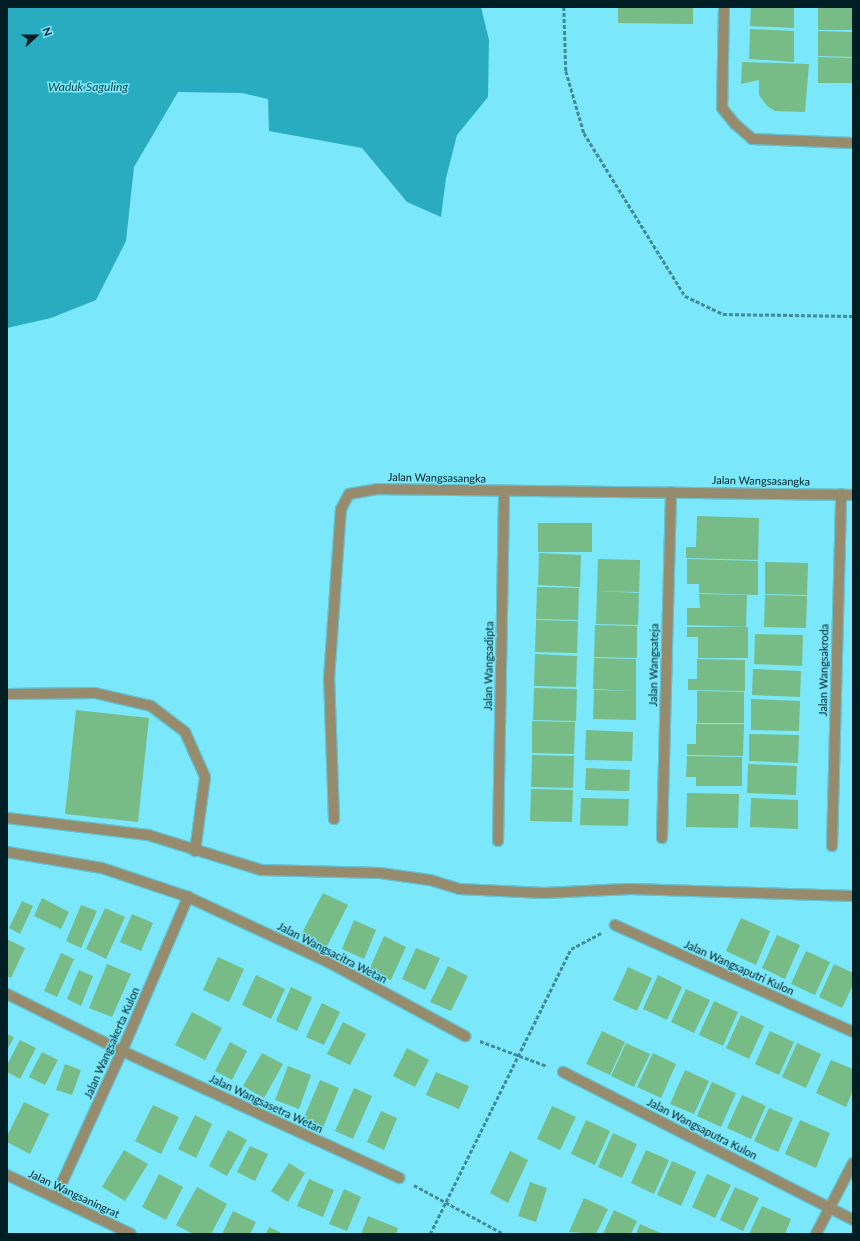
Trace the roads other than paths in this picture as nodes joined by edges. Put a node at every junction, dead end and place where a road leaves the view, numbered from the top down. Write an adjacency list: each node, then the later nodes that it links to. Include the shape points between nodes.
1 (724, 7): 2 (street, via 722,108 735,124 752,139)
2 (853, 143)
3 (504, 491): 4 (street, Jalan Wangsasangka); 9 (street, Jalan Wangsasangka, via 376,489 349,494 340,510 329,679); 11 (street, Jalan Wangsadipta)
4 (671, 492): 5 (street, Jalan Wangsasangka); 10 (street, Jalan Wangsateja)
5 (841, 494): 6 (street, Jalan Wangsasangka); 12 (street, Jalan Wangsakroda)
6 (853, 495)
7 (7, 694): 13 (street, via 95,693 151,706 185,732 205,777)
8 (7, 818): 13 (street, via 148,835)
9 (334, 819)
10 (662, 838)
11 (498, 841)
12 (832, 846)
13 (195, 851): 15 (street, via 261,870 380,873 430,880 458,889 494,893 630,889)
14 (7, 852): 16 (street, Jalan Wangsacitra Wetan, via 102,868)
15 (853, 896)
16 (188, 897): 20 (street, Jalan Wangsacitra Wetan, via 328,962); 21 (street, Jalan Wangsakerta Kulon)
17 (616, 926): 19 (street, Jalan Wangsaputri Kulon)
18 (7, 994): 21 (street, Jalan Wangsasetra Wetan)
19 (853, 1032)
20 (464, 1036)
21 (122, 1051): 25 (street, Jalan Wangsasetra Wetan); 26 (street, Jalan Wangsakerta Kulon)
22 (563, 1072): 27 (street, Jalan Wangsaputra Kulon)
23 (853, 1162): 27 (street)
24 (7, 1175): 26 (street, Jalan Wangsaningrat)
25 (399, 1178)
26 (55, 1198): 29 (street, Jalan Wangsaningrat)
27 (829, 1207): 28 (street, Jalan Wangsaputra Kulon); 30 (street)
28 (853, 1220)
29 (131, 1234)
30 (816, 1234)

